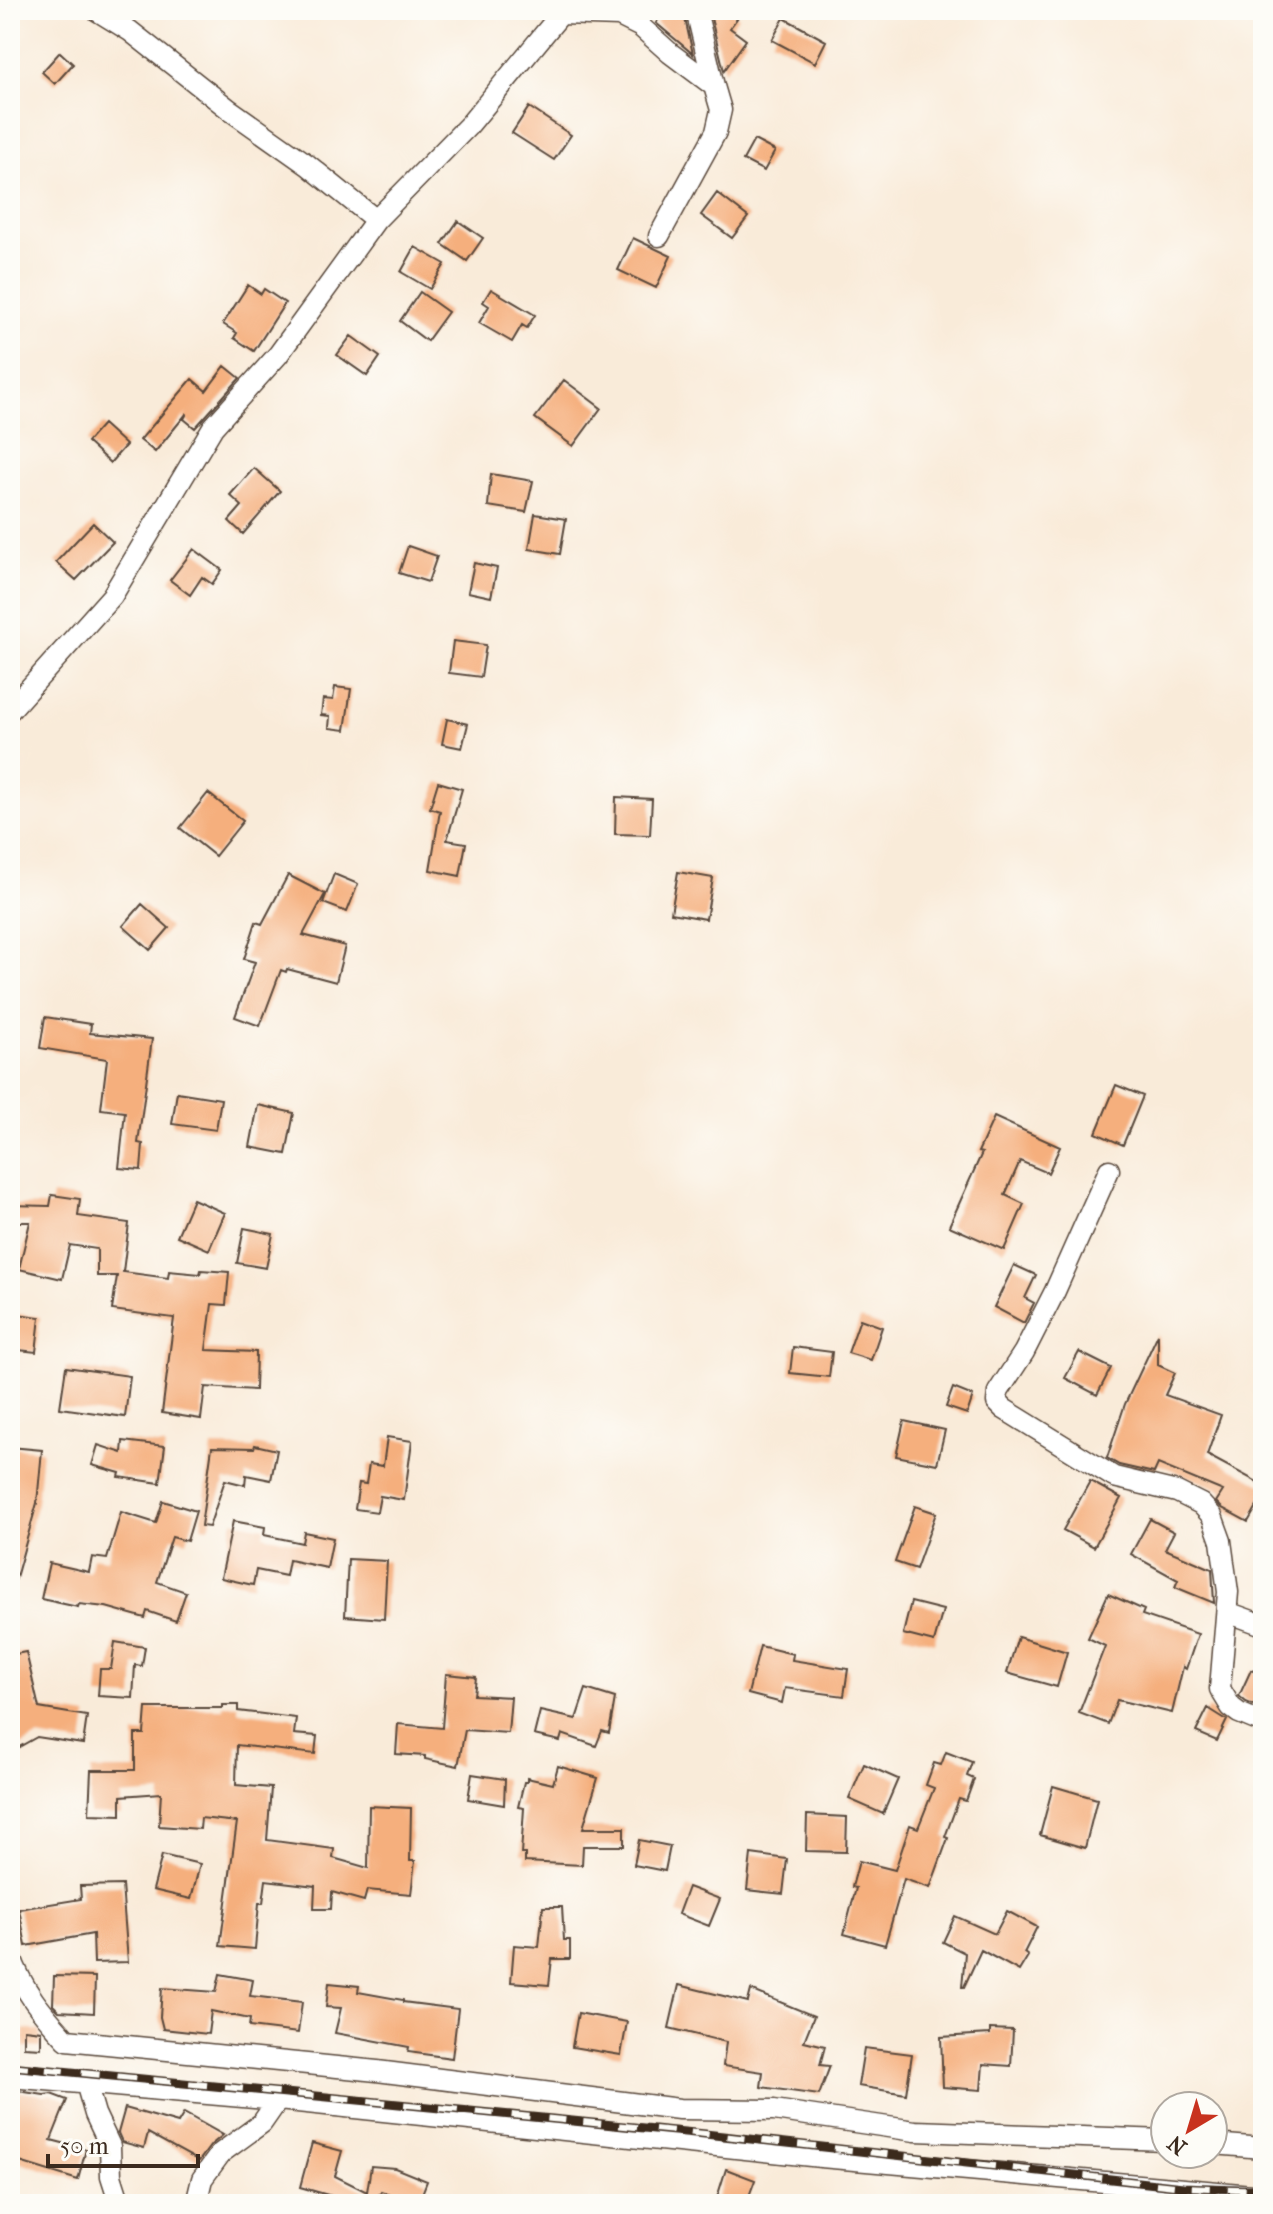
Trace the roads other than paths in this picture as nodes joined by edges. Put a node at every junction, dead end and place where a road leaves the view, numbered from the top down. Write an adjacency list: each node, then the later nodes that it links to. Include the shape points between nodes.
1 (96, 10): 6 (street)
2 (696, 10): 5 (street)
3 (563, 12): 4 (street); 6 (street, via 470,124)
4 (617, 13): 5 (street)
5 (714, 86): 7 (street, via 721,110 716,132)
6 (376, 220): 8 (street, via 278,355 213,427 112,596)
7 (659, 236)
8 (10, 710)
9 (1109, 1170): 10 (street, via 997,1402 1114,1477 1177,1492 1201,1504 1221,1541)
10 (1227, 1612): 11 (street); 12 (street, via 1220,1689 1231,1707)
11 (1263, 1625)
12 (1263, 1723)
13 (10, 1954): 14 (street)
14 (14, 1983): 18 (street, via 67,2040 679,2109 774,2110 915,2131)
15 (10, 2077): 16 (street)
16 (86, 2083): 17 (street); 22 (street, via 110,2146 111,2176)
17 (278, 2100): 21 (street, via 821,2157); 23 (street, via 262,2123 221,2153 202,2179)
18 (1149, 2139)
19 (1229, 2145): 20 (street)
20 (1263, 2148)
21 (1263, 2196)
22 (120, 2204)
23 (196, 2204)

